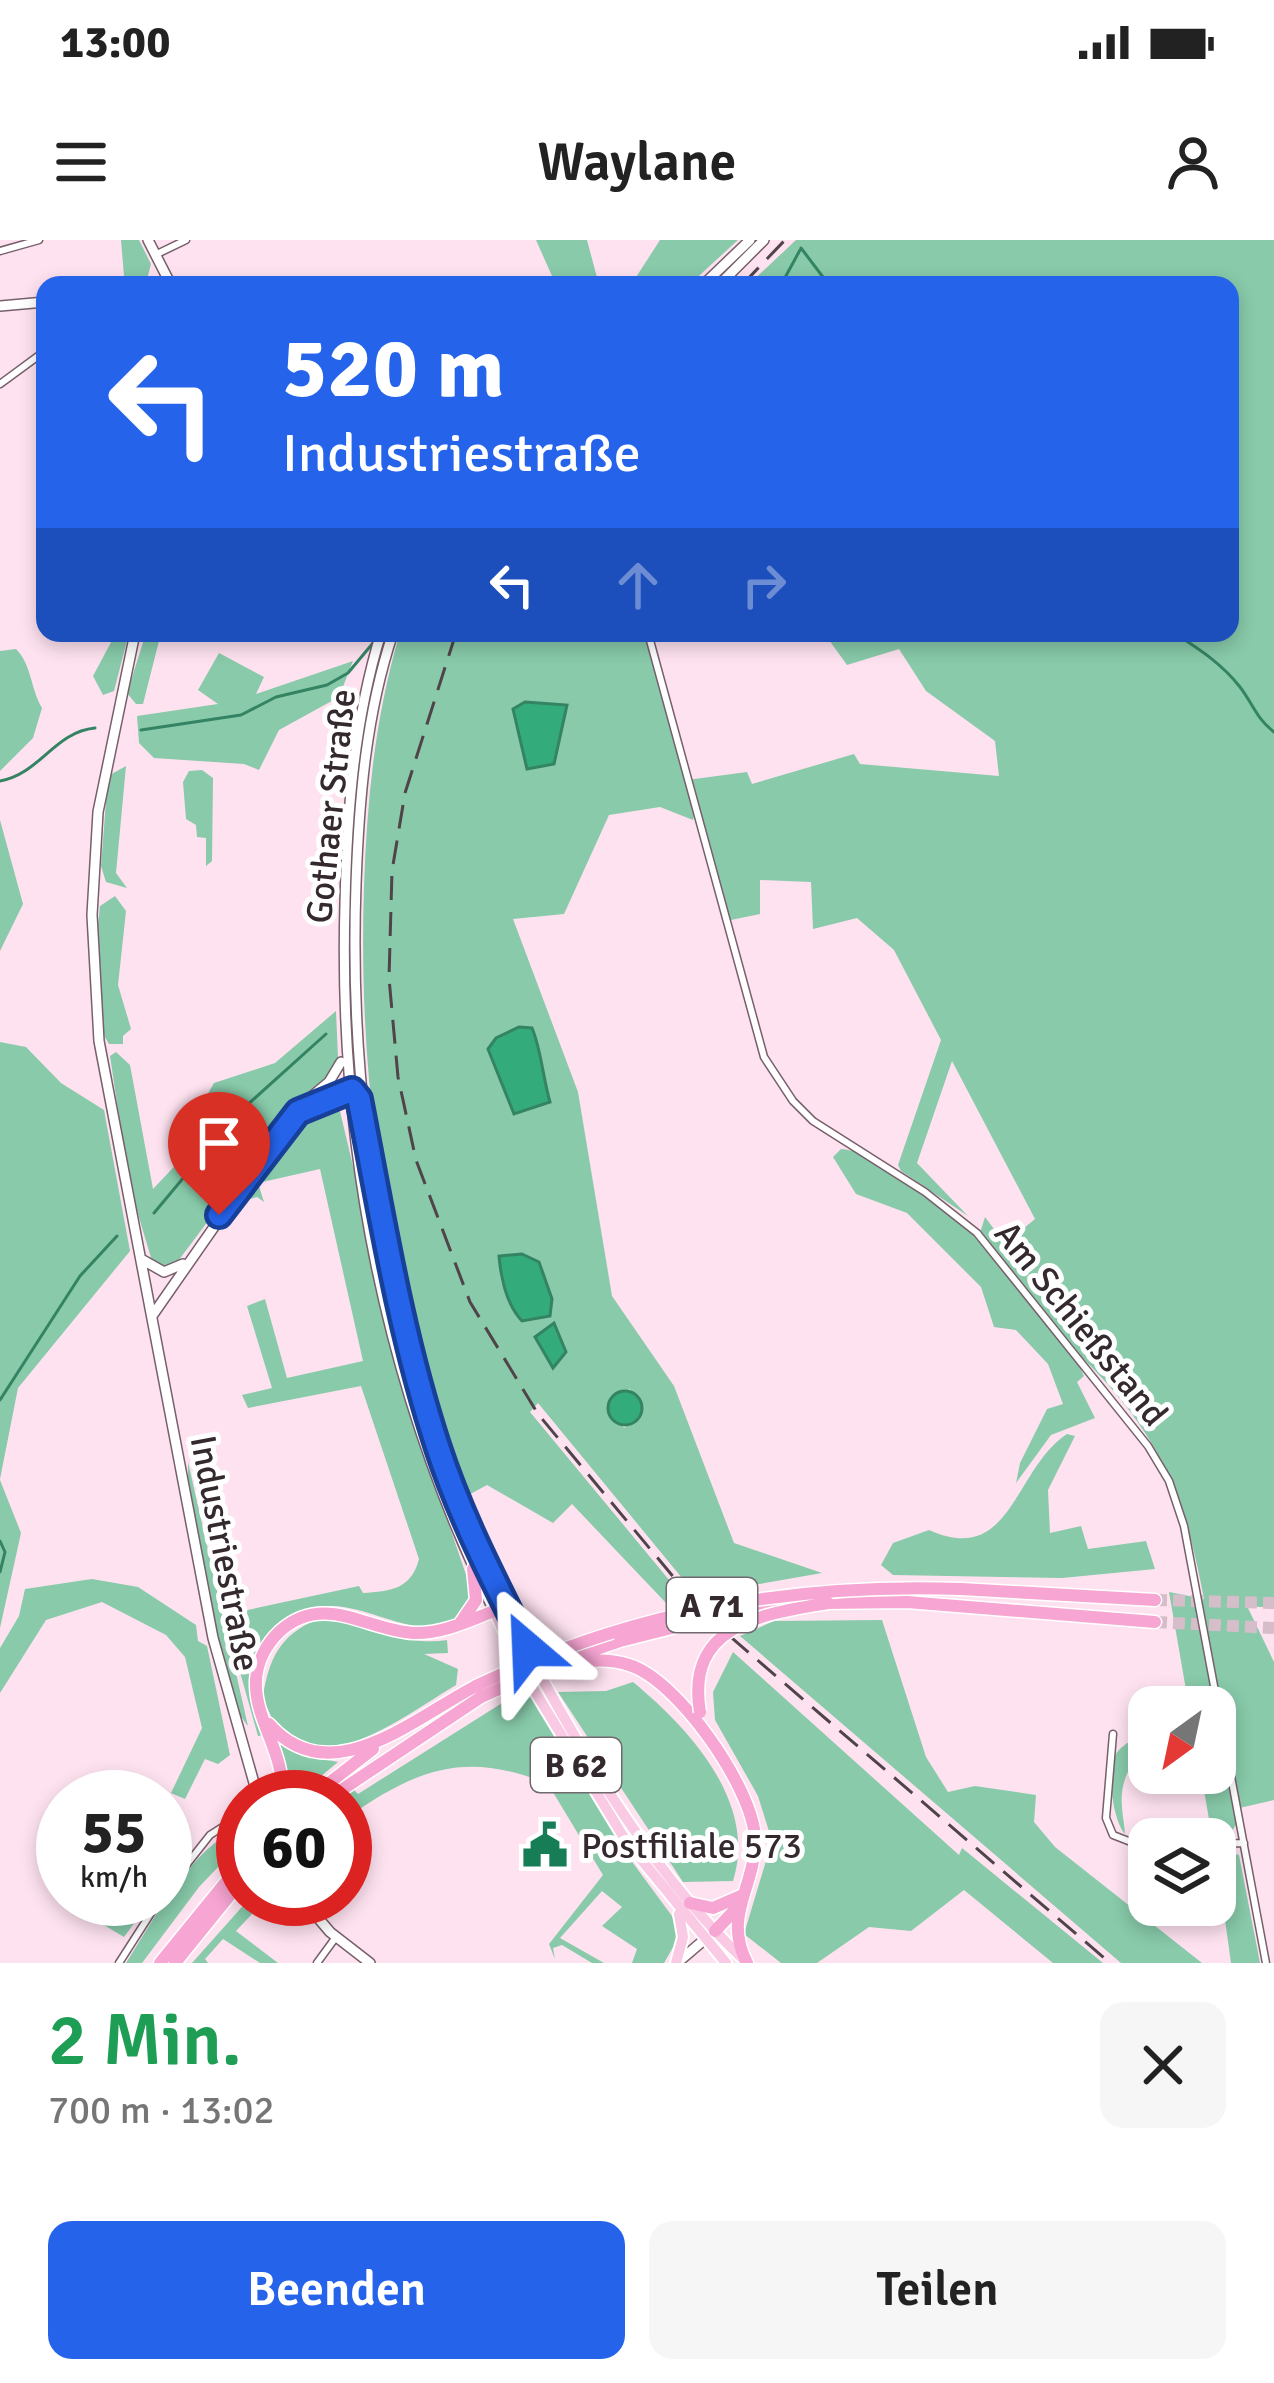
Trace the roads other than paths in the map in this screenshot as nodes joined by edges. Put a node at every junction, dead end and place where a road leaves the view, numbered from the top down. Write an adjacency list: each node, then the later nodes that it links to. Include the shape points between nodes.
1 (39, 240): 6 (street)
2 (148, 240): 7 (main road)
3 (186, 240): 7 (street)
4 (749, 240): 9 (main road)
5 (764, 240): 10 (main road)
6 (0, 251)
7 (156, 255): 8 (main road)
8 (166, 276)
9 (712, 276)
10 (728, 276)
11 (36, 303): 12 (main road)
12 (0, 307)
13 (36, 358): 14 (street)
14 (0, 384)
15 (133, 642): 26 (main road, Industriestraße, via 100,793 92,915 99,1040)
16 (379, 642): 19 (main road, Gothaer Straße, via 353,774)
17 (391, 642): 20 (main road, Gothaer Straße, via 362,788)
18 (651, 642): 51 (street, Am Schießstand, via 764,1057 813,1121 976,1233 1169,1481)
19 (344, 1057): 21 (main road); 22 (main road, Gothaer Straße)
20 (358, 1079): 22 (main road); 23 (main road, Gothaer Straße)
21 (322, 1088): 22 (main road); 24 (main road)
22 (348, 1091): 23 (main road); 24 (main road); 30 (main road, Gothaer Straße, via 365,1214 405,1379)
23 (361, 1106): 33 (main road, Gothaer Straße, via 390,1272 452,1488)
24 (298, 1112): 25 (main road)
25 (189, 1257): 26 (main road, via 164,1273); 27 (main road); 28 (main road)
26 (141, 1259): 28 (main road, Industriestraße)
27 (171, 1286): 28 (main road); 29 (main road)
28 (147, 1289): 29 (main road, Industriestraße)
29 (152, 1316): 44 (main road, Industriestraße, via 217,1658)
30 (473, 1569): 33 (main road, Gothaer Straße); 35 (highway, via 474,1607)
31 (1155, 1600): 39 (highway, A 71, bridge, via 845,1589 716,1604 613,1630)
32 (828, 1603): 34 (highway, A 71); 38 (highway, A 71, bridge, via 669,1627); 41 (highway, bridge, via 728,1631 703,1667)
33 (500, 1608): 35 (highway); 36 (main road); 37 (main road)
34 (1155, 1622)
35 (457, 1625): 40 (highway, via 415,1633 344,1614 298,1619 260,1660)
36 (528, 1649)
37 (515, 1655)
38 (540, 1678): 39 (highway, A 71, bridge); 41 (highway, via 598,1660 634,1666); 55 (main road, B 62)
39 (478, 1692): 42 (highway, A 71); 47 (highway, A 71)
40 (260, 1708): 42 (highway, via 284,1739 324,1755); 45 (highway)
41 (695, 1714): 54 (highway, via 753,1824)
42 (403, 1728): 46 (highway, A 71)
43 (1113, 1734): 49 (street, via 1106,1818 1113,1835)
44 (249, 1770)
45 (280, 1770)
46 (347, 1770)
47 (369, 1770)
48 (216, 1831): 52 (street)
49 (1128, 1841)
50 (1236, 1843): 51 (street)
51 (1244, 1843): 69 (street, Am Schießstand)
52 (192, 1858)
53 (216, 1890): 62 (highway)
54 (744, 1894): 55 (highway, via 713,1908); 59 (highway); 68 (highway, via 734,1930)
55 (684, 1907): 59 (main road, B 62); 66 (main road)
56 (216, 1913): 63 (highway)
57 (143, 1926): 61 (street)
58 (326, 1926): 60 (main road)
59 (710, 1936): 66 (main road); 67 (main road, B 62); 68 (main road, B 62)
60 (336, 1937): 64 (street); 65 (main road)
61 (119, 1963)
62 (160, 1963)
63 (176, 1963)
64 (317, 1963)
65 (370, 1963)
66 (677, 1963)
67 (726, 1963)
68 (747, 1963)
69 (1266, 1963)

